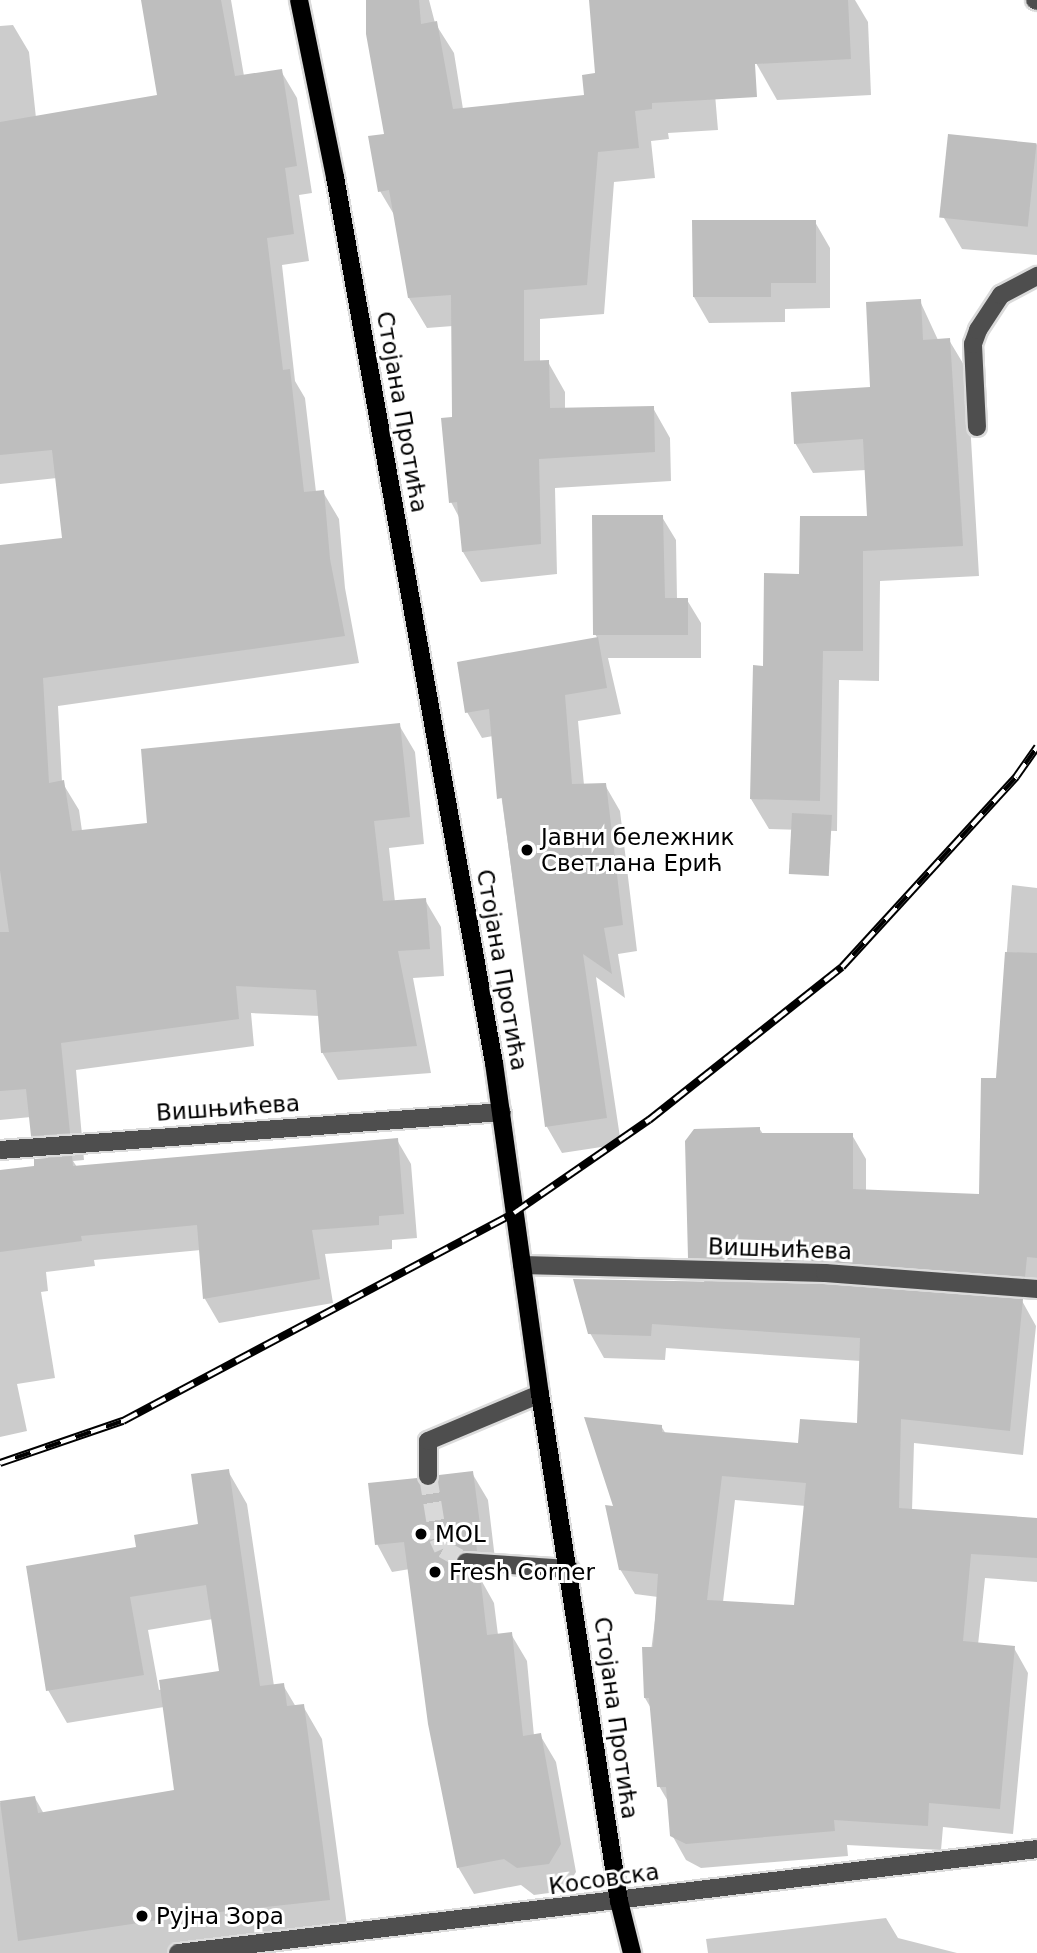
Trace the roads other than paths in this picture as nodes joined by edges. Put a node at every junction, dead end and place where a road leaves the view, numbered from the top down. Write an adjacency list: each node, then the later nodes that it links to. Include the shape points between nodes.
1 (299, 0): 4 (main road, Стојана Протића, via 335,177)
2 (1037, 275): 3 (street, via 1001,295 978,330 973,344)
3 (977, 427)
4 (502, 1112): 5 (street, Вишњићева); 6 (main road, Стојана Протића)
5 (0, 1150)
6 (522, 1265): 7 (street, Вишњићева, via 825,1273); 8 (main road, Стојана Протића)
7 (1037, 1289)
8 (540, 1394): 9 (street, via 428,1441); 11 (main road, Стојана Протића)
9 (428, 1476)
10 (466, 1562): 11 (street)
11 (570, 1569): 13 (main road, Стојана Протића)
12 (1037, 1849): 13 (street, Косовска)
13 (619, 1901): 14 (street, Косовска); 15 (main road, Стојана Протића)
14 (178, 1953)
15 (632, 1953)

